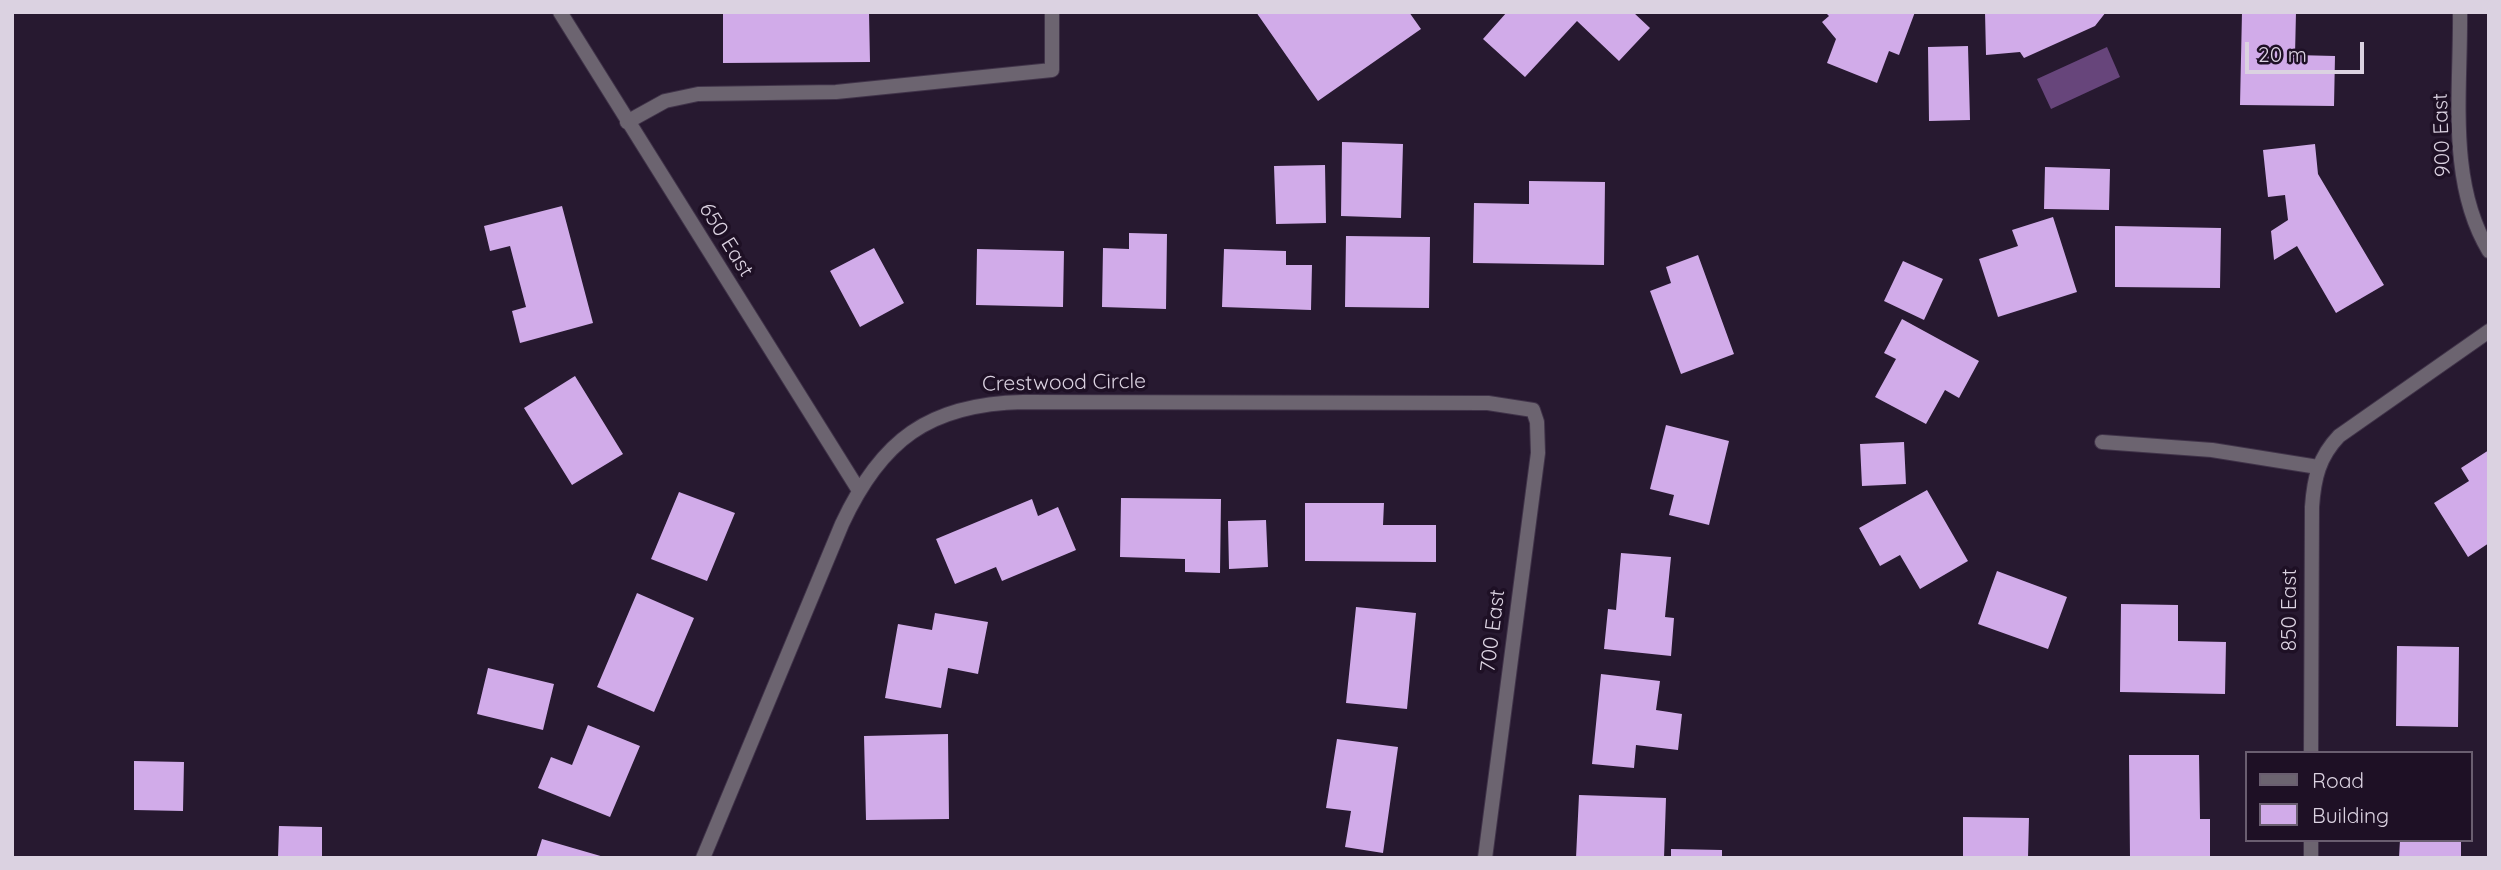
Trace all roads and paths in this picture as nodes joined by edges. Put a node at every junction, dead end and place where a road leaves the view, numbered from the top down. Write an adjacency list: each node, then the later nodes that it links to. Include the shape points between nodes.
1 (560, 12): 4 (street, 650 East)
2 (1052, 12): 4 (street, via 1052,70 836,92 698,94 666,101)
3 (2460, 12): 5 (street, 900 East, via 2462,167 2473,220)
4 (627, 122): 10 (street, 650 East)
5 (2489, 251)
6 (2489, 331): 9 (street, 850 East, via 2339,436)
7 (1533, 410): 10 (street, Crestwood Circle, via 1488,403 987,403 922,424 890,449); 13 (street, 700 East, via 1538,453)
8 (2102, 442): 9 (street, via 2212,450)
9 (2318, 467): 11 (street, 850 East, via 2312,507)
10 (858, 489): 12 (street, Crestwood Circle)
11 (2311, 751)
12 (703, 858)
13 (1485, 858)

